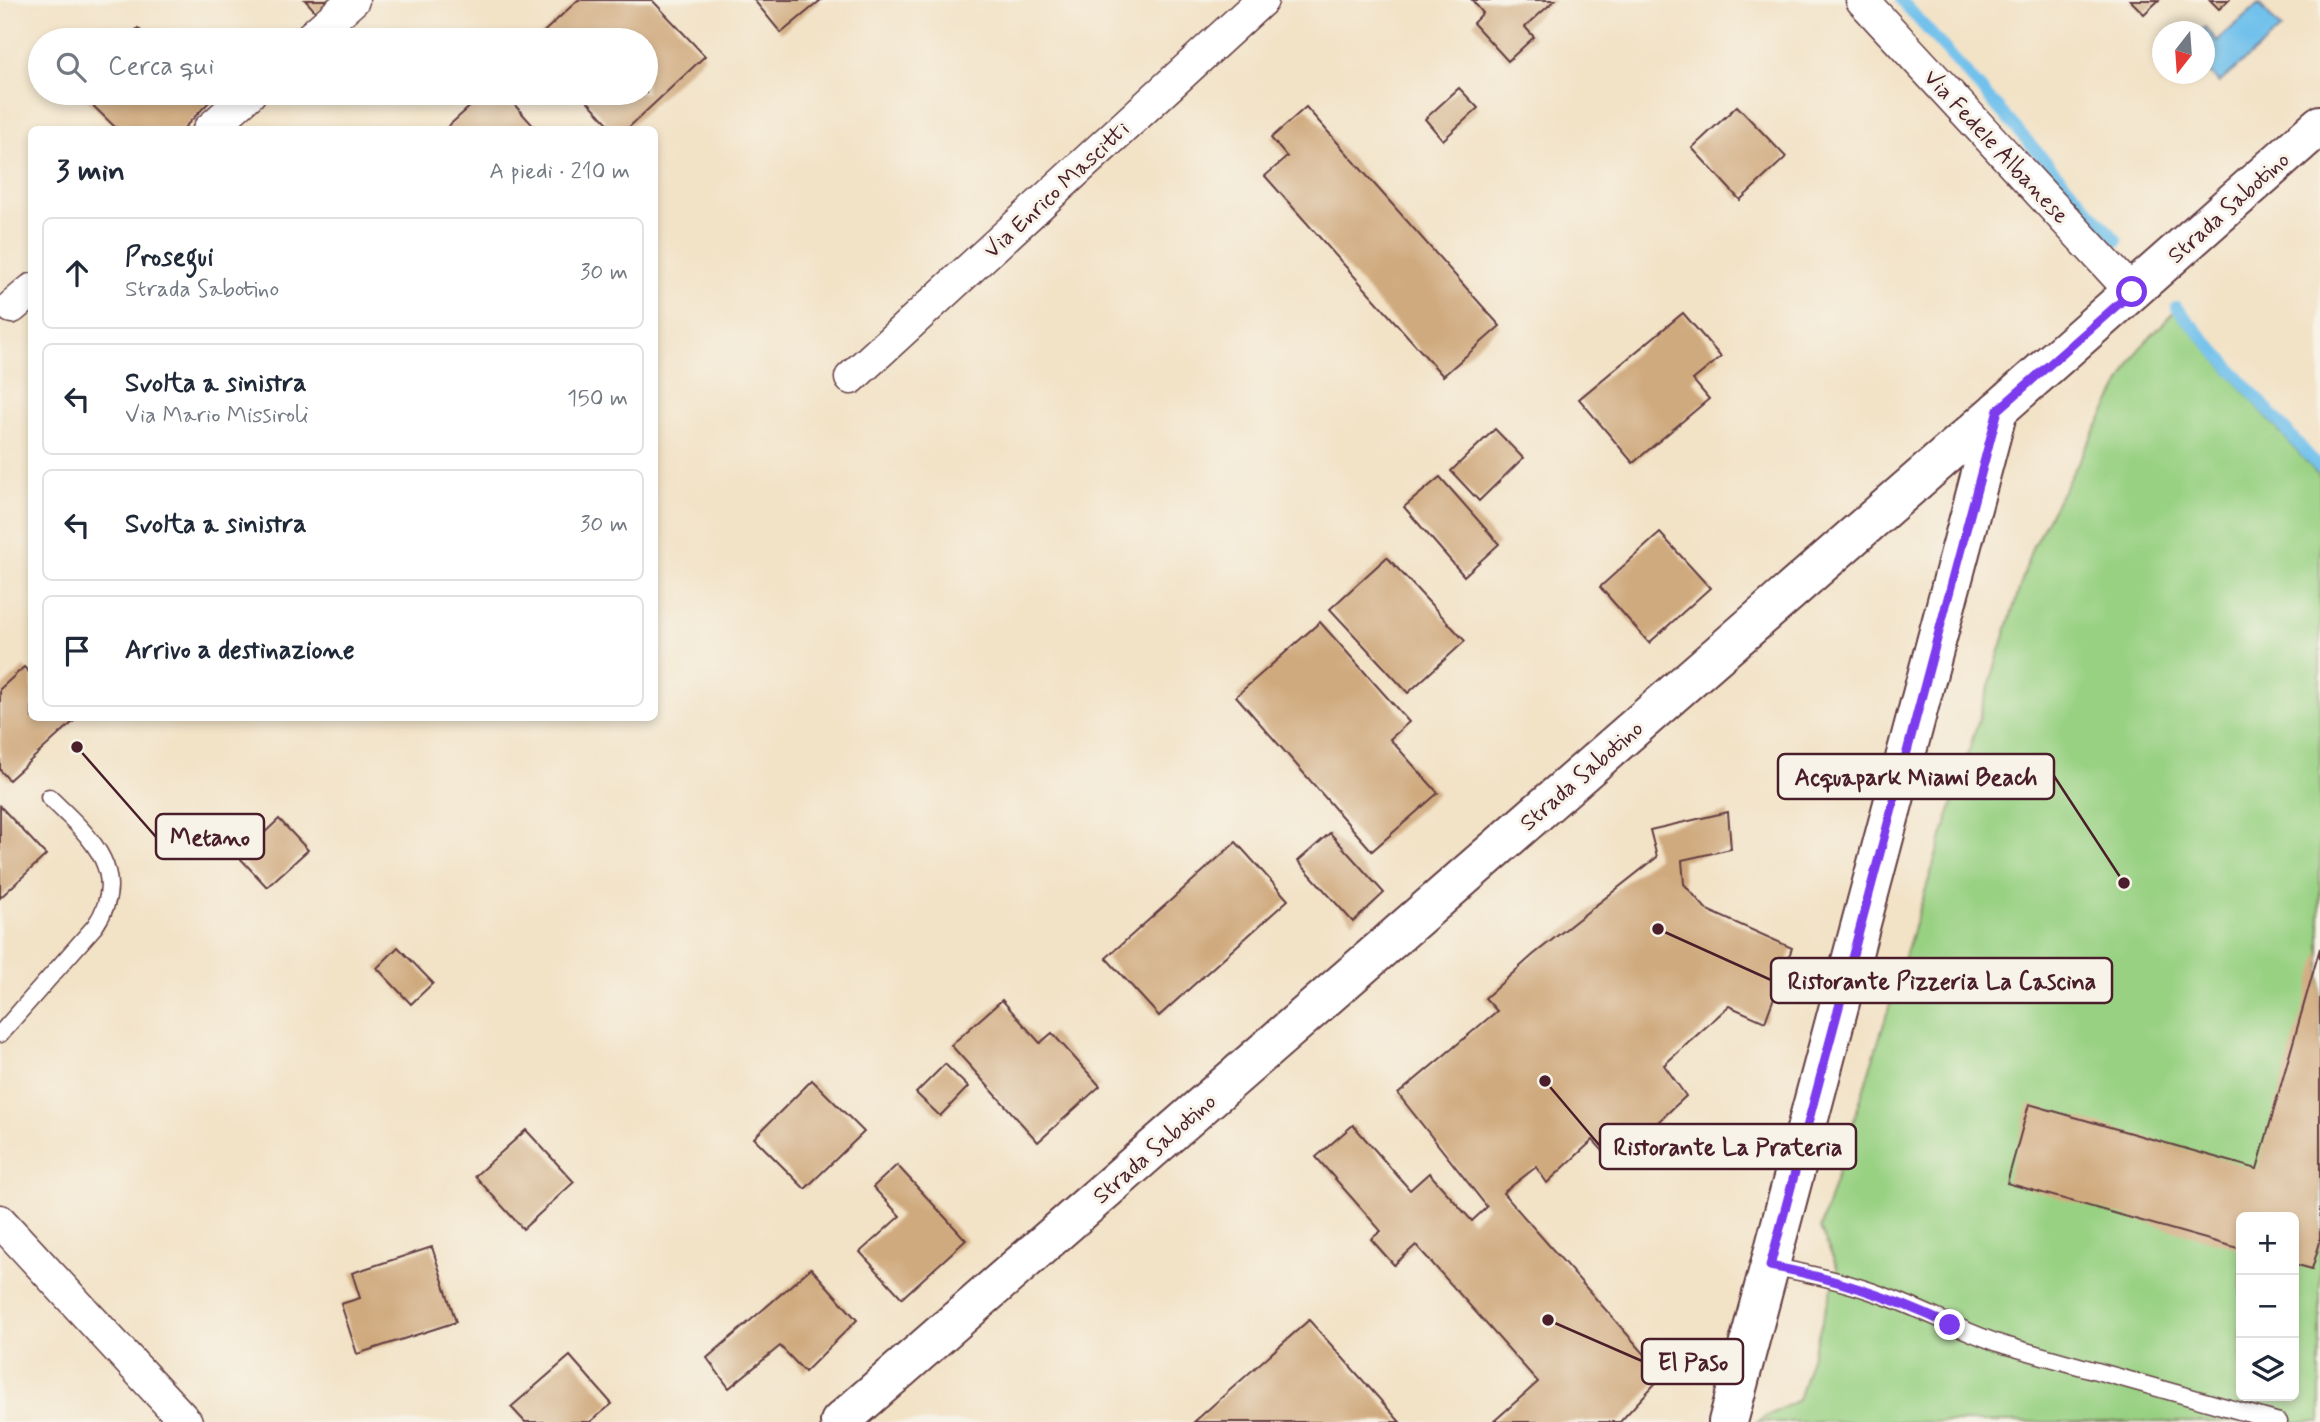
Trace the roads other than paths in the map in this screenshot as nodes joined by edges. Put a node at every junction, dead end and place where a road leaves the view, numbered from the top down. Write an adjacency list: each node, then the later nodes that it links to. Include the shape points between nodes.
1 (353, 0): 4 (street)
2 (1262, 0): 9 (street, Via Enrico Mascitti)
3 (1863, 0): 8 (street, Via Fedele Albanese)
4 (322, 28)
5 (237, 105): 7 (street)
6 (2320, 125): 8 (street, Strada Sabotino)
7 (213, 126)
8 (2132, 292): 10 (street, Strada Sabotino)
9 (850, 379)
10 (1998, 410): 14 (street); 16 (street, Strada Sabotino)
11 (49, 797): 12 (lane, via 87,834 104,859 109,876 107,901 94,926)
12 (0, 1034)
13 (0, 1222): 15 (street)
14 (1770, 1266): 17 (street); 18 (lane, via 1878,1293 2004,1345)
15 (186, 1422)
16 (840, 1422)
17 (1728, 1422)
18 (2279, 1422)

